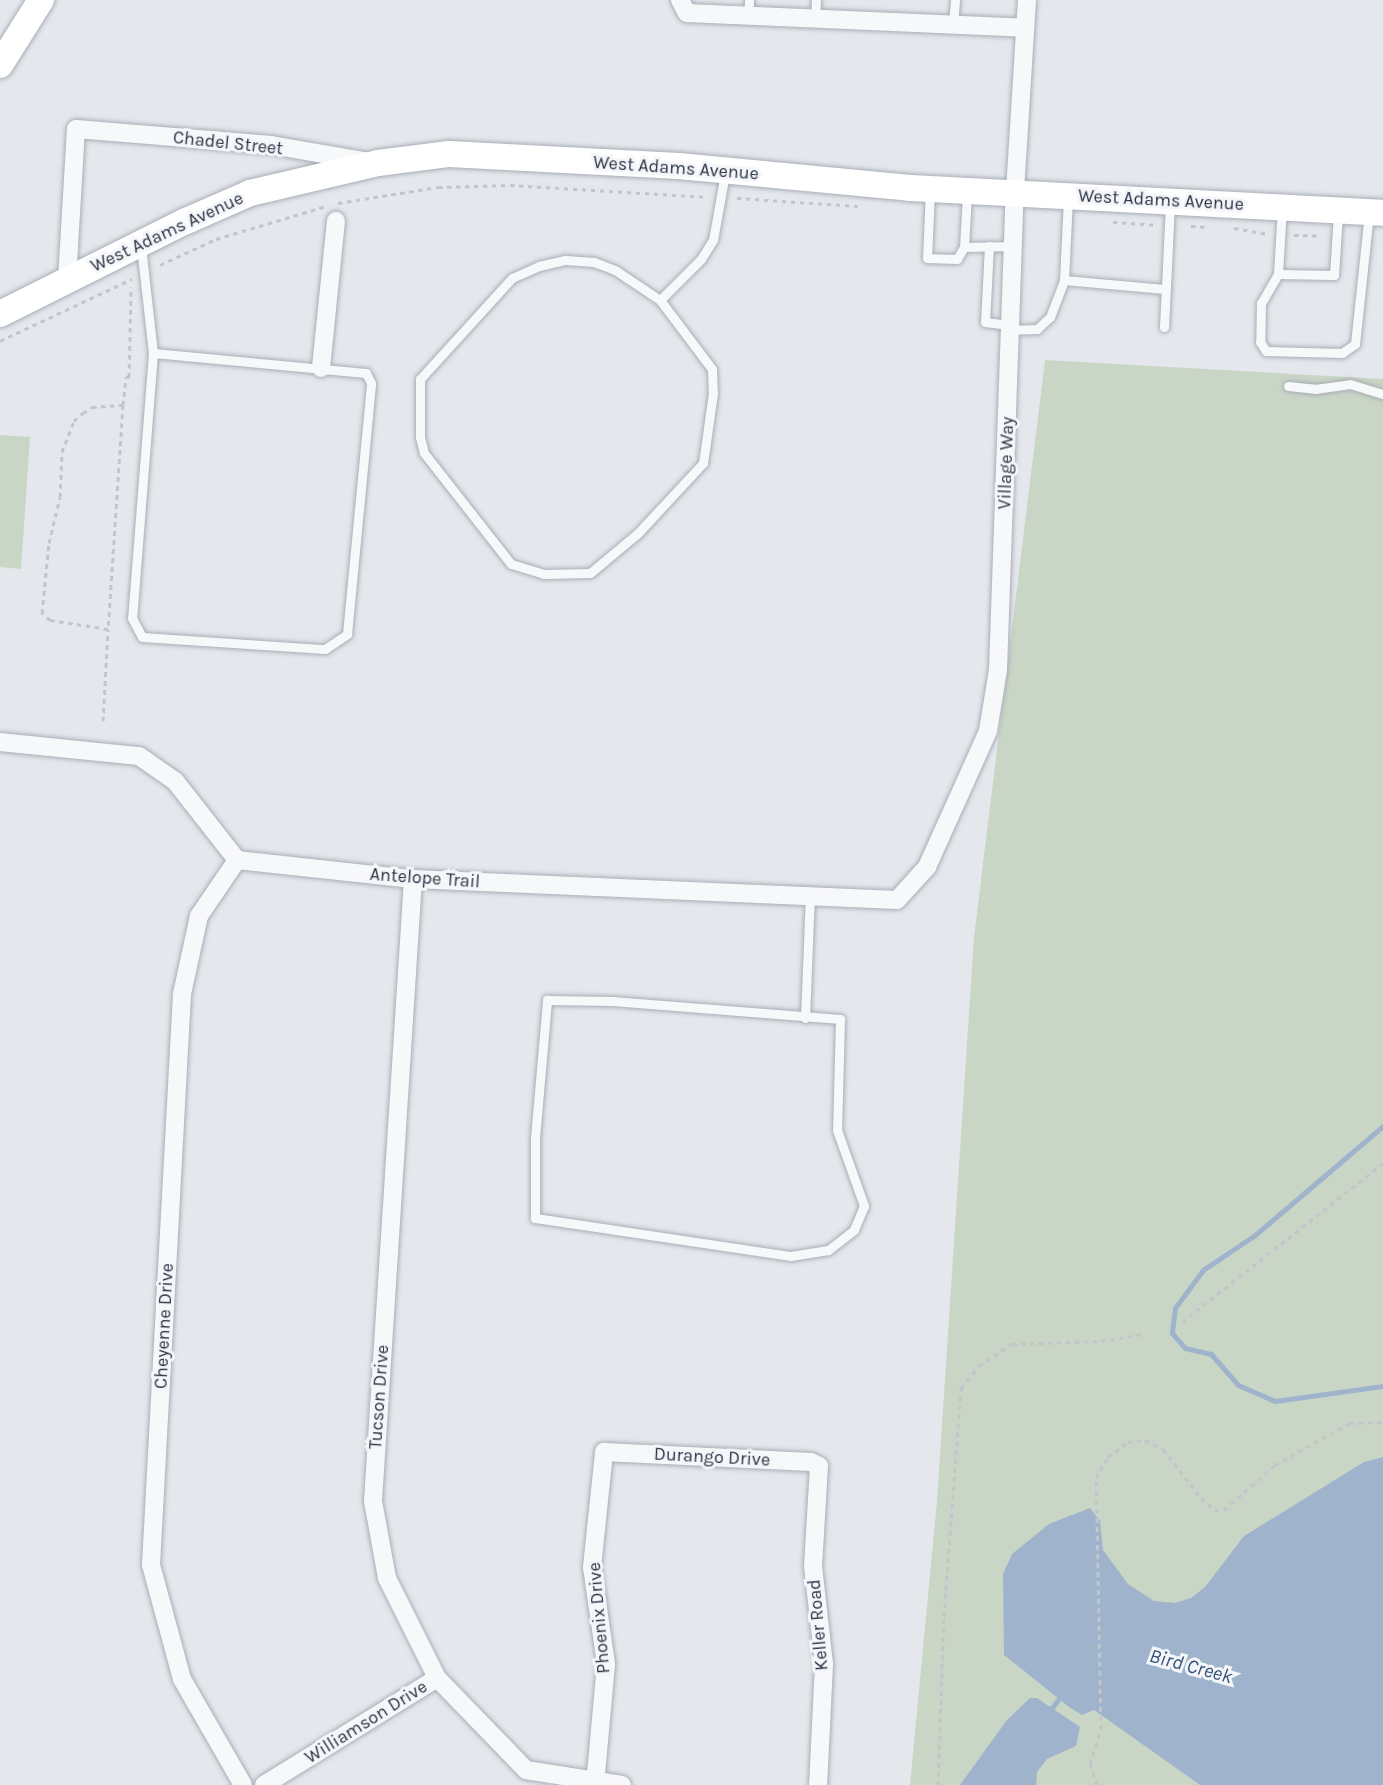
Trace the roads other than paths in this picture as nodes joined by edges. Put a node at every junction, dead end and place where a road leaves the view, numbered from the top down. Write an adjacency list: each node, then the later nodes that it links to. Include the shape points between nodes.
1 (41, 0): 10 (main road)
2 (680, 0): 6 (street, via 687,13)
3 (816, 0): 7 (lane)
4 (955, 0): 8 (lane)
5 (1027, 0): 9 (street, Village Way)
6 (748, 8): 7 (street)
7 (815, 19): 8 (street)
8 (953, 24): 9 (street)
9 (1025, 28): 15 (street, Village Way)
10 (0, 65)
11 (378, 163): 12 (main road, West Adams Avenue, via 449,154); 22 (main road, West Adams Avenue, via 250,193); 27 (street, Chadel Street, via 270,146 76,129)
12 (726, 170): 13 (main road, West Adams Avenue); 30 (lane, via 713,240 702,259)
13 (930, 188): 14 (main road, West Adams Avenue); 25 (lane, via 927,258 957,259)
14 (967, 190): 15 (main road, West Adams Avenue); 25 (lane)
15 (1016, 191): 16 (main road, West Adams Avenue); 24 (street, Village Way)
16 (1068, 194): 17 (main road, West Adams Avenue); 28 (lane)
17 (1170, 200): 18 (main road, West Adams Avenue); 29 (lane)
18 (1282, 207): 19 (main road, West Adams Avenue); 26 (lane)
19 (1338, 210): 20 (main road, West Adams Avenue); 26 (lane, via 1334,275)
20 (1376, 213): 26 (lane, via 1355,344 1342,353 1266,351 1260,342 1261,303)
21 (336, 221): 35 (street)
22 (140, 243): 27 (main road, West Adams Avenue); 34 (lane)
23 (989, 246): 24 (lane); 25 (lane); 33 (lane, via 985,322)
24 (1014, 246): 33 (street, Village Way)
25 (964, 247)
26 (1278, 274)
27 (68, 280): 31 (main road, West Adams Avenue)
28 (1064, 280): 29 (lane); 33 (lane, via 1044,325)
29 (1165, 289): 32 (lane)
30 (660, 300): 30 (lane, via 615,270 594,262 566,260 539,266 512,278 420,379 420,438 424,453 511,564 544,574 590,573 638,533 703,463 713,393 712,369)
31 (0, 314)
32 (1164, 327)
33 (1010, 328): 42 (street, Village Way, via 998,670 988,731 927,867)
34 (153, 352): 35 (lane); 35 (lane, via 132,618 142,637 325,649 347,634 371,383 366,373)
35 (321, 368)
36 (1288, 386): 37 (lane, via 1315,389 1350,384)
37 (1383, 394)
38 (0, 742): 39 (street, via 139,756 175,781)
39 (237, 860): 40 (street, Antelope Trail); 48 (street, Cheyenne Drive, via 199,916 182,994 150,1565 182,1679)
40 (413, 879): 41 (street, Antelope Trail); 46 (street, Tucson Drive, via 373,1501 387,1578)
41 (810, 896): 42 (street, Antelope Trail); 43 (lane)
42 (897, 900)
43 (806, 1018): 43 (lane, via 840,1019 837,1130 864,1206 854,1230 828,1250 790,1256 535,1218 535,1138 547,1000 612,1001)
44 (604, 1452): 45 (street, Durango Drive, via 811,1462); 47 (street, Phoenix Drive, via 592,1567 606,1664)
45 (819, 1466): 51 (street, Keller Road, via 813,1566 824,1664)
46 (437, 1678): 47 (street, Tucson Drive, via 526,1770); 49 (street, Williamson Drive)
47 (595, 1784): 50 (street, Tucson Drive)
48 (243, 1785)
49 (264, 1785)
50 (622, 1785)
51 (819, 1785)

